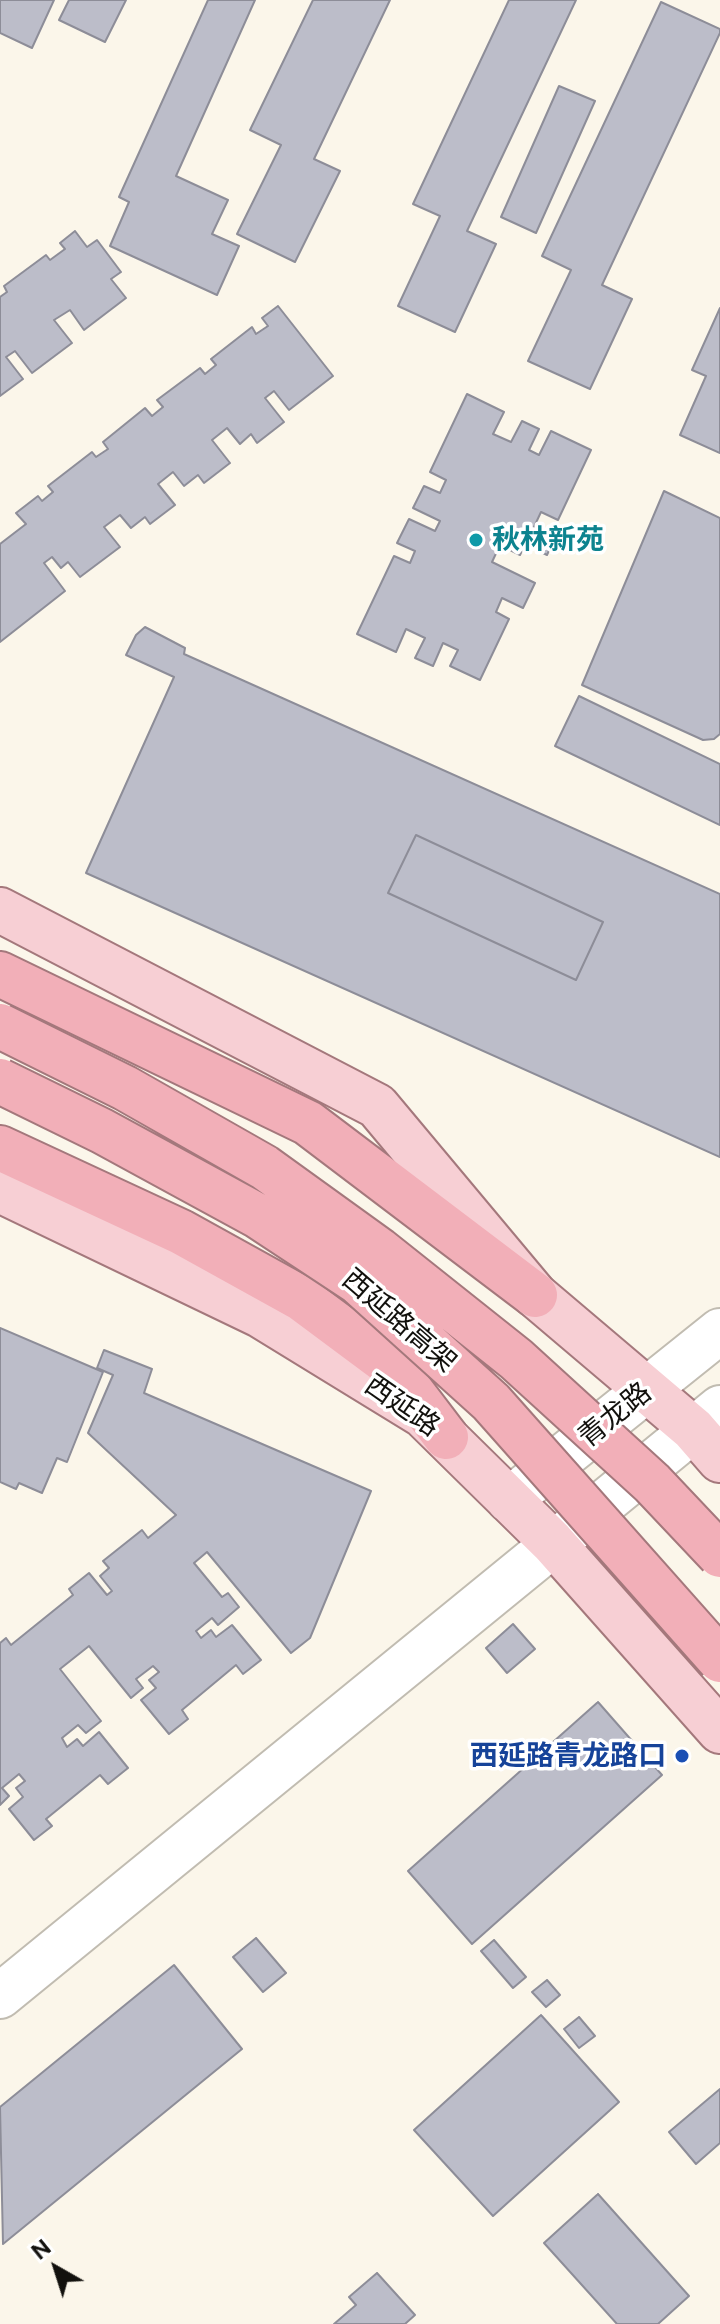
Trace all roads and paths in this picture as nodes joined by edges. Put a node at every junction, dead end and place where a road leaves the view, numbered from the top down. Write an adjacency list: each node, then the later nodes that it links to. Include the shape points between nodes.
1 (0, 910): 7 (main road, via 377,1106)
2 (0, 974): 7 (highway, via 308,1123)
3 (0, 1026): 14 (highway, 西延路高架, bridge, via 125,1088 264,1167 379,1250 516,1359 652,1483)
4 (0, 1081): 15 (highway, 西延路高架, bridge, via 245,1209 358,1282 491,1402)
5 (0, 1148): 11 (highway, via 181,1232 302,1299 392,1366)
6 (0, 1190): 11 (main road, 西延路, via 260,1315 423,1415)
7 (535, 1295): 9 (main road)
8 (720, 1331): 9 (street, 青龙路)
9 (646, 1390): 10 (main road); 12 (street, 青龙路)
10 (711, 1432): 13 (street)
11 (446, 1437): 12 (main road, 西延路)
12 (509, 1500): 13 (main road, 西延路)
13 (552, 1542): 16 (main road, 西延路); 17 (street)
14 (720, 1555)
15 (720, 1660)
16 (720, 1731)
17 (0, 1996)

